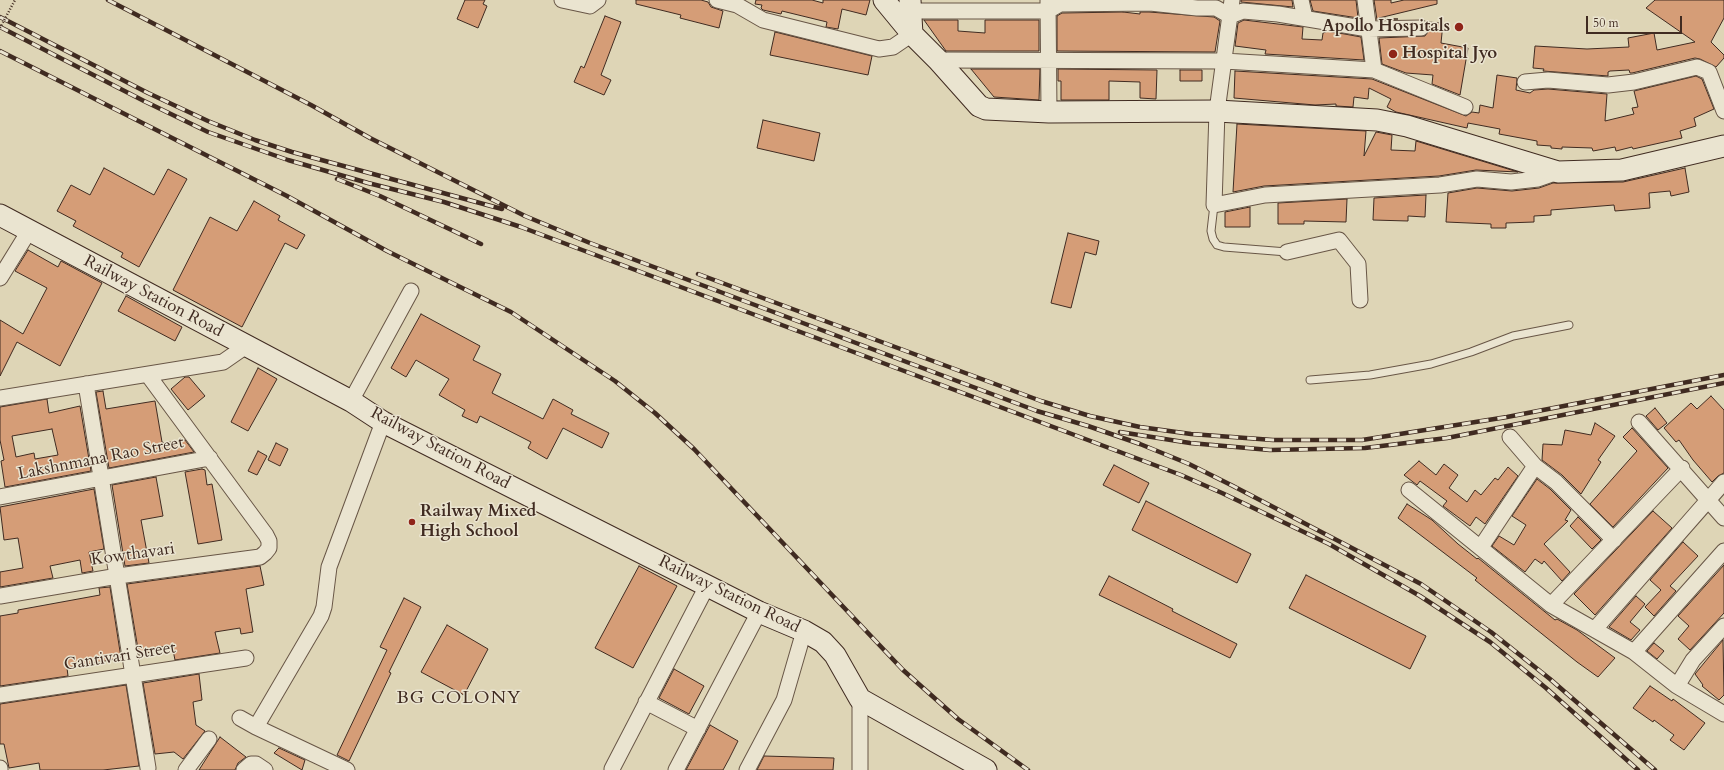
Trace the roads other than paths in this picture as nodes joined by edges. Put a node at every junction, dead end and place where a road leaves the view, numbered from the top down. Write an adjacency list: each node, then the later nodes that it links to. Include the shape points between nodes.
1 (562, 0): 2 (street, via 590,6)
2 (598, 0)
3 (716, 0): 14 (street, via 737,5 763,20 879,49 893,47)
4 (884, 0): 14 (street)
5 (1232, 0): 10 (street)
6 (1301, 0): 11 (street)
7 (1365, 0): 13 (street)
8 (1048, 5): 9 (street); 10 (street, via 1150,4 1216,8); 16 (street)
9 (910, 6): 14 (street)
10 (1230, 16): 11 (street, via 1243,11); 17 (street)
11 (1305, 18): 13 (street)
12 (1422, 28): 13 (street)
13 (1368, 29): 18 (street)
14 (912, 34): 15 (street)
15 (938, 60): 16 (street); 22 (street, via 979,106 986,110)
16 (1048, 60): 17 (street); 22 (street)
17 (1224, 61): 18 (street); 21 (street)
18 (1374, 70): 20 (street)
19 (1525, 82): 23 (street, via 1548,80 1608,85 1634,82 1697,67 1709,72)
20 (1464, 107)
21 (1217, 111): 22 (street); 25 (street, via 1377,120 1407,126); 26 (street)
22 (1049, 112)
23 (1724, 112)
24 (1724, 146): 25 (street, via 1622,170)
25 (1558, 172): 26 (street, via 1538,179 1510,182 1477,179 1440,185 1265,195)
26 (1214, 205): 29 (lane, via 1211,231 1217,245)
27 (0, 215): 28 (street, Railway Station Road)
28 (29, 231): 30 (street); 35 (street, Railway Station Road)
29 (1287, 252): 33 (street, via 1339,240 1358,264)
30 (5, 258): 31 (street)
31 (0, 278)
32 (411, 290): 40 (street)
33 (1360, 300)
34 (1569, 325): 37 (lane, via 1513,336 1431,364 1370,375)
35 (246, 346): 36 (street, via 224,362); 40 (street, Railway Station Road)
36 (148, 375): 38 (street); 44 (street)
37 (1310, 380)
38 (86, 384): 39 (street); 47 (street)
39 (0, 398)
40 (350, 400): 41 (street, Railway Station Road)
41 (383, 422): 57 (street, Railway Station Road); 73 (street, via 329,567 321,616)
42 (1639, 422): 46 (street)
43 (1510, 438): 45 (street)
44 (210, 458): 47 (street, Lakshnmana Rao Street); 56 (street, Kowthavari, via 266,535 269,548 260,557)
45 (1535, 466): 53 (street, via 1556,482); 54 (street)
46 (1682, 468): 51 (street); 53 (street)
47 (101, 479): 50 (street, Lakshnmana Rao Street); 56 (street)
48 (1724, 482): 51 (street)
49 (1409, 490): 54 (street)
50 (0, 497)
51 (1709, 500): 52 (street); 62 (street)
52 (1724, 518)
53 (1614, 540): 59 (street)
54 (1481, 547): 59 (street)
55 (1724, 551): 64 (street)
56 (118, 576): 58 (street, Kowthavari); 66 (street)
57 (707, 586): 60 (street, Railway Station Road); 70 (street)
58 (0, 596)
59 (1551, 605): 62 (street)
60 (759, 612): 63 (street, Railway Station Road); 74 (street)
61 (1724, 626): 67 (street, via 1693,660)
62 (1595, 629): 64 (street)
63 (804, 631): 69 (street, Railway Station Road, via 823,642 835,655); 83 (street, via 784,700)
64 (1634, 652): 67 (street)
65 (246, 658): 66 (street, Gantivari Street)
66 (134, 674): 68 (street, Gantivari Street); 76 (street)
67 (1677, 686): 71 (street)
68 (0, 695)
69 (860, 699): 84 (street); 85 (street)
70 (646, 702): 74 (street); 77 (street)
71 (1724, 714)
72 (240, 718): 73 (street)
73 (256, 727): 81 (street)
74 (698, 729): 82 (street)
75 (209, 739): 78 (street)
76 (146, 769)
77 (612, 769)
78 (186, 770)
79 (244, 770): 80 (street, via 251,764 256,764)
80 (265, 770)
81 (347, 770)
82 (676, 770)
83 (747, 770)
84 (860, 770)
85 (986, 770)

